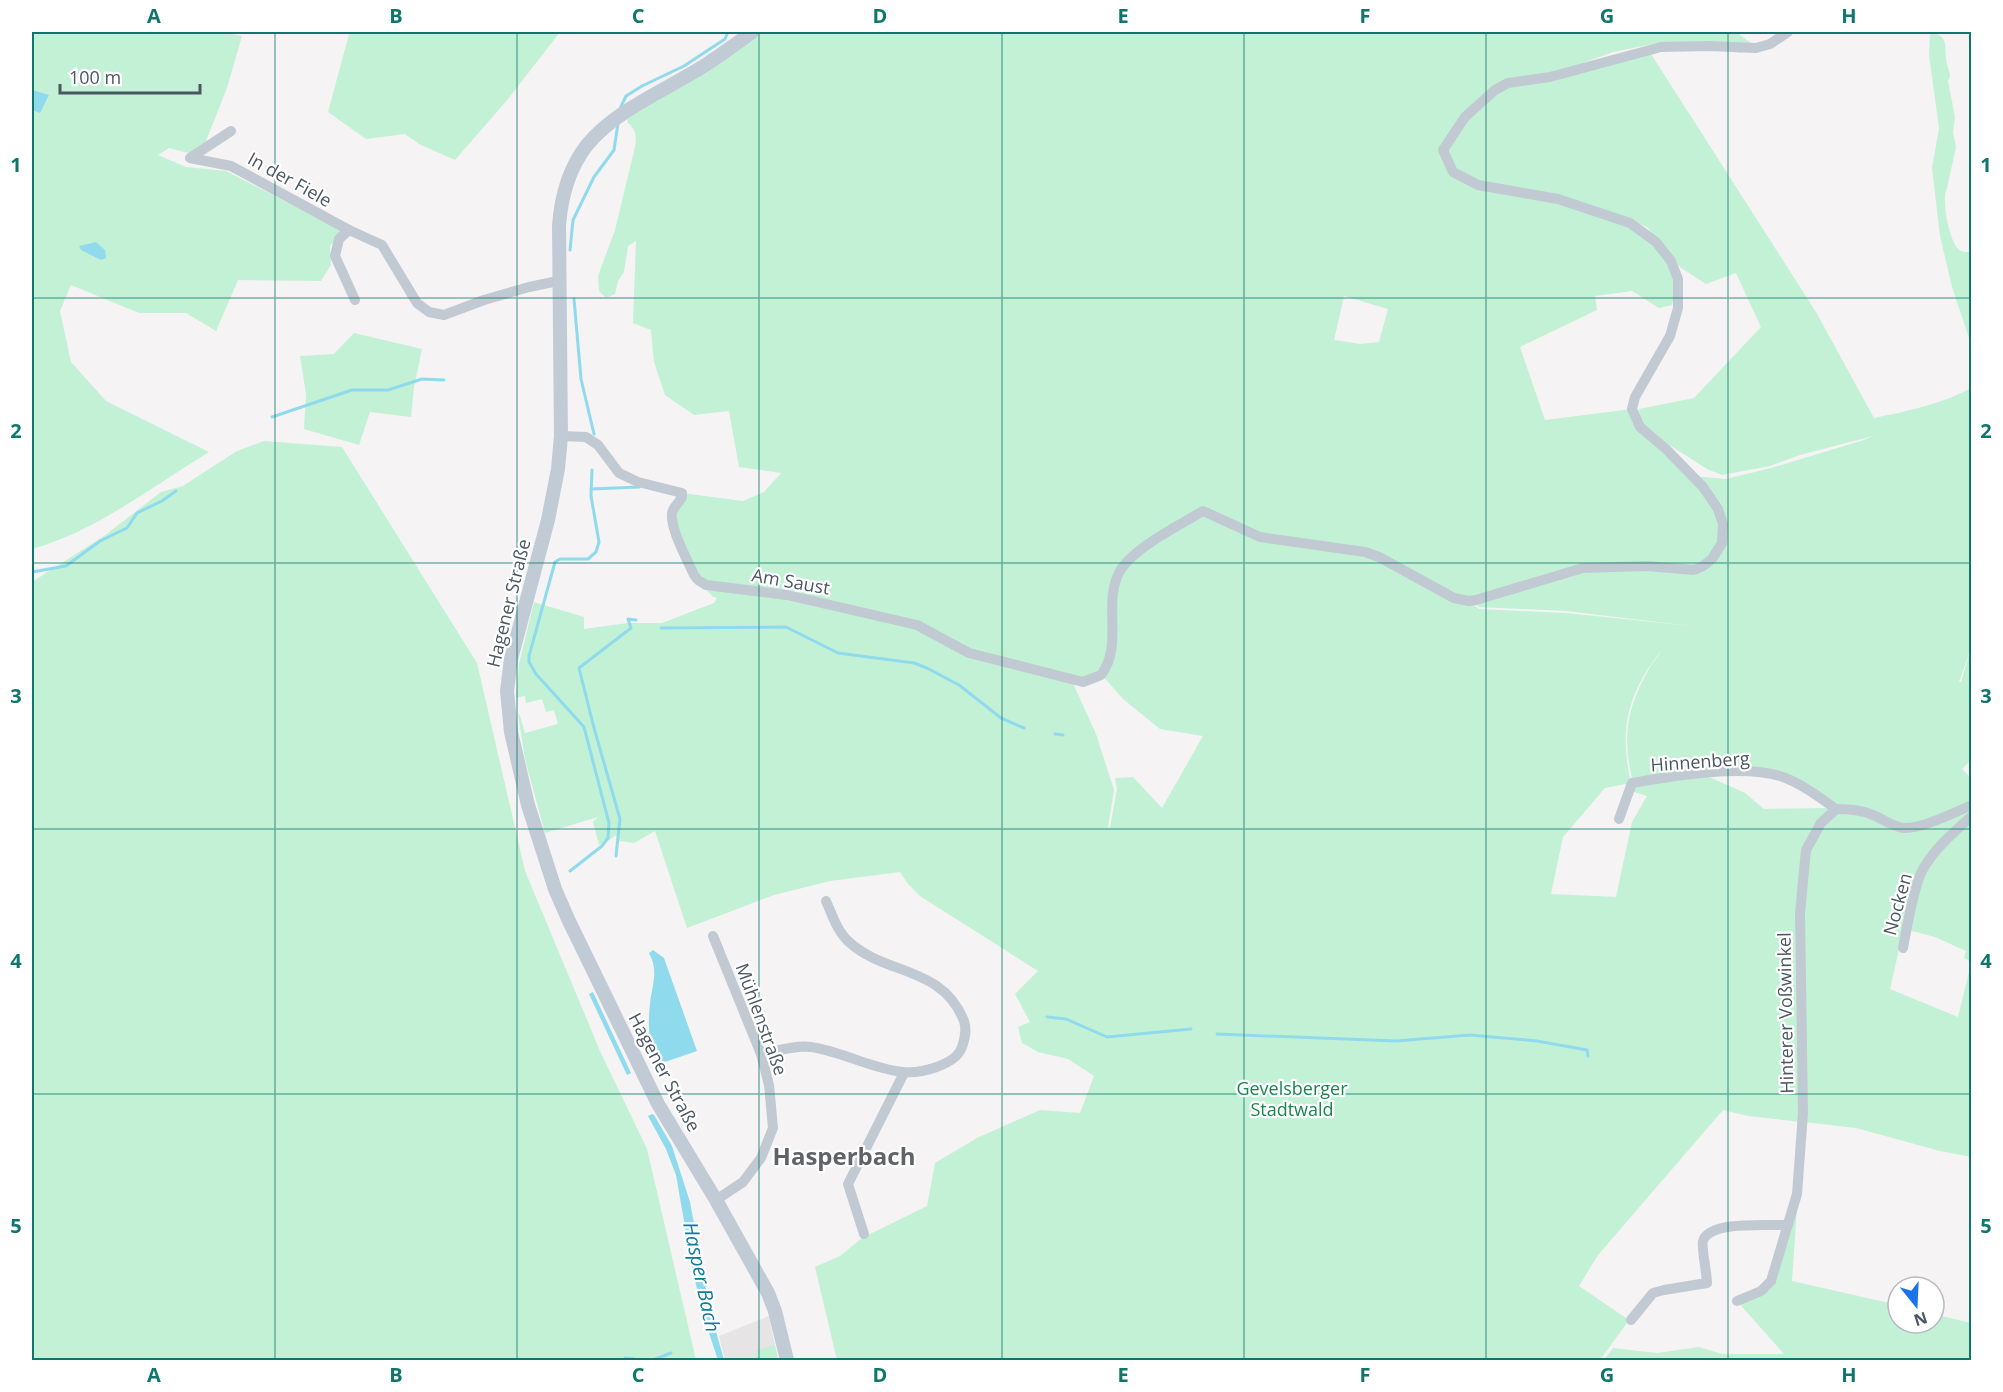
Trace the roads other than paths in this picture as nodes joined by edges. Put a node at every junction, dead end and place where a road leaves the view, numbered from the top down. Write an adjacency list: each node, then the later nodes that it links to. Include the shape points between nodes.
1 (752, 32): 5 (main road, Hagener Straße, via 626,112 585,147 562,198)
2 (1788, 32): 7 (street, Am Saust, via 1756,48 1661,47 1550,77 1508,83 1465,117 1443,150 1453,172 1478,185 1558,199 1630,223 1656,242 1671,261 1678,279 1678,308 1670,336 1632,409 1640,427 1697,481 1721,515 1722,543 1712,559 1694,570 1646,566 1583,568 1469,601 1454,598 1365,552 1260,537 1203,511 1133,554 1120,571 1114,589 1111,658 1101,675 1083,682 969,653 917,625 787,594 706,585 694,575 673,526 673,509 682,493 619,473 598,445 586,438)
3 (231, 131): 4 (street, In der Fiele, via 190,158 231,165)
4 (349, 230): 5 (street, In der Fiele, via 382,245 417,303 429,312 444,315 493,297); 6 (street, via 339,239 335,256)
5 (558, 281): 7 (main road, Hagener Straße)
6 (354, 300)
7 (561, 436): 17 (main road, Hagener Straße, via 548,520 508,676 511,732 539,844 568,919 658,1104)
8 (1971, 805): 9 (street, via 1906,828 1871,814)
9 (1836, 809): 11 (street, Hinnenberg, via 1808,789 1781,777 1721,772 1632,783); 18 (street, Hinterer Voßwinkel, via 1821,823 1806,850 1800,913 1803,1113 1797,1194)
10 (1971, 816): 14 (street, Nocken, via 1921,873)
11 (1619, 819)
12 (826, 901): 16 (street, via 846,940 870,956 929,980 950,997 960,1013 966,1032 960,1053 939,1066)
13 (713, 936): 15 (street, Mühlenstraße)
14 (1903, 948)
15 (761, 1054): 16 (street, via 810,1047); 17 (street, Mühlenstraße, via 773,1128 761,1158 742,1182)
16 (904, 1073): 19 (street, via 848,1184)
17 (716, 1200): 22 (main road, Hagener Straße, via 776,1311)
18 (1788, 1225): 20 (street, Hinterer Voßwinkel, via 1771,1281 1761,1291); 21 (street, via 1732,1225 1706,1236 1702,1242 1707,1283 1653,1293)
19 (864, 1234)
20 (1737, 1301)
21 (1631, 1320)
22 (787, 1360)

